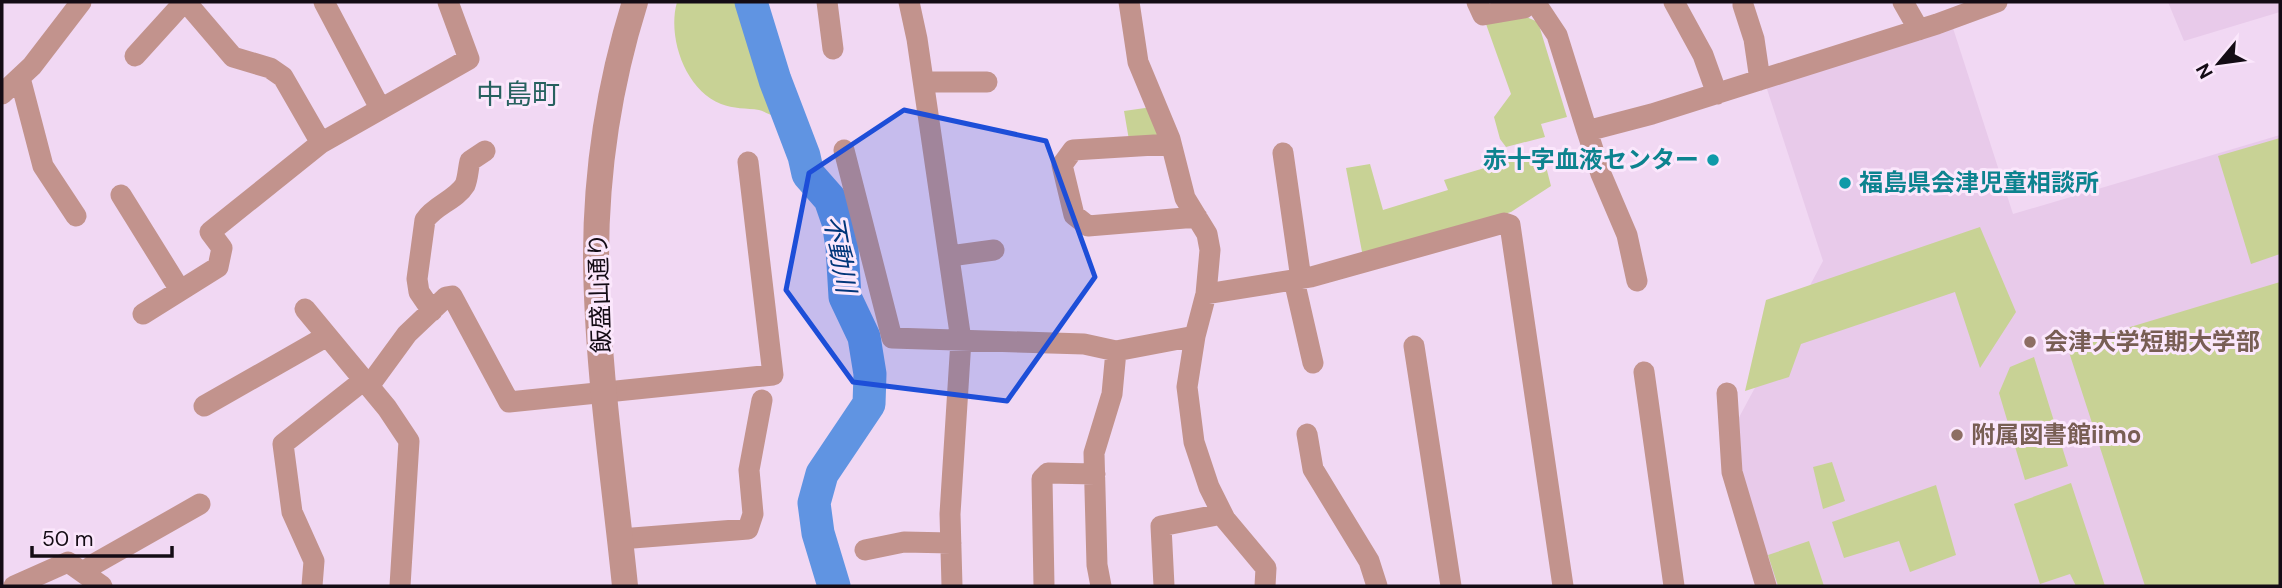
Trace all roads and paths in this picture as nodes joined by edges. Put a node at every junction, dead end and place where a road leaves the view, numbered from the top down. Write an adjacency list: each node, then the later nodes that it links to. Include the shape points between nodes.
1 (81, 2): 18 (street)
2 (185, 2): 17 (street); 26 (street, via 233,57 270,68 283,77)
3 (324, 2): 24 (street)
4 (448, 2): 24 (street, via 469,59)
5 (635, 2): 52 (street, 飯盛山通り, via 614,79 601,170 596,259)
6 (827, 2): 16 (street)
7 (909, 2): 20 (street)
8 (1129, 2): 27 (street, via 1138,62)
9 (1477, 2): 10 (street, via 1483,15 1524,8)
10 (1533, 2): 25 (street, via 1557,35)
11 (1674, 2): 23 (street, via 1703,55)
12 (1903, 2): 15 (street)
13 (1997, 2): 15 (street)
14 (1743, 5): 19 (street)
15 (1919, 30): 19 (street)
16 (833, 49)
17 (135, 56)
18 (20, 78): 22 (street); 33 (street, via 43,166)
19 (1760, 80): 23 (street)
20 (924, 82): 21 (street); 36 (street)
21 (987, 82)
22 (2, 94)
23 (1717, 94): 25 (street)
24 (380, 108): 26 (street)
25 (1587, 131): 38 (street, via 1627,235)
26 (321, 143): 39 (street, via 210,232 222,248 218,267)
27 (1171, 144): 34 (street, via 1185,198); 34 (street, via 1073,150 1062,165 1074,215 1088,226)
28 (844, 150): 46 (street, via 892,338)
29 (485, 151): 42 (street, via 470,162 459,192 425,220 417,279 419,292)
30 (1283, 153): 37 (street)
31 (748, 162): 52 (street, via 773,375)
32 (121, 195): 39 (street)
33 (76, 216)
34 (1197, 217): 40 (street, via 1210,250)
35 (994, 250): 36 (street)
36 (950, 256): 46 (street)
37 (1297, 280): 40 (street); 49 (street); 76 (street, via 1510,225)
38 (1637, 281)
39 (180, 290): 43 (street)
40 (1206, 294): 45 (street)
41 (305, 309): 44 (street)
42 (432, 310): 51 (street); 52 (street, via 452,296 509,401)
43 (143, 314)
44 (327, 336): 51 (street); 55 (street)
45 (1195, 336): 48 (street); 59 (street, via 1187,387 1194,442)
46 (961, 340): 48 (street, via 1084,344); 61 (street)
47 (1414, 346): 75 (street)
48 (1116, 351): 57 (street, via 1112,394 1094,453)
49 (1313, 363)
50 (1644, 372): 77 (street)
51 (367, 383): 66 (street, via 283,444 292,512 314,561); 67 (street, via 409,441)
52 (604, 391): 60 (street, 飯盛山通り)
53 (1727, 393): 78 (street, via 1732,472)
54 (762, 400): 60 (street, via 749,470 753,514 748,529)
55 (204, 406)
56 (1307, 434): 74 (street, via 1314,469 1368,561)
57 (1095, 474): 70 (street, via 1048,473 1042,479); 71 (street)
58 (200, 504): 63 (street)
59 (1222, 514): 72 (street, via 1161,526); 73 (street, via 1266,568)
60 (620, 539): 68 (street, 飯盛山通り)
61 (951, 543): 62 (street, via 904,542); 69 (street)
62 (865, 550)
63 (84, 572): 64 (street, via 68,562); 65 (street)
64 (14, 586)
65 (102, 586)
66 (312, 586)
67 (400, 586)
68 (625, 586)
69 (951, 586)
70 (1044, 586)
71 (1101, 586)
72 (1164, 586)
73 (1265, 586)
74 (1377, 586)
75 (1451, 586)
76 (1563, 586)
77 (1674, 586)
78 (1766, 586)

